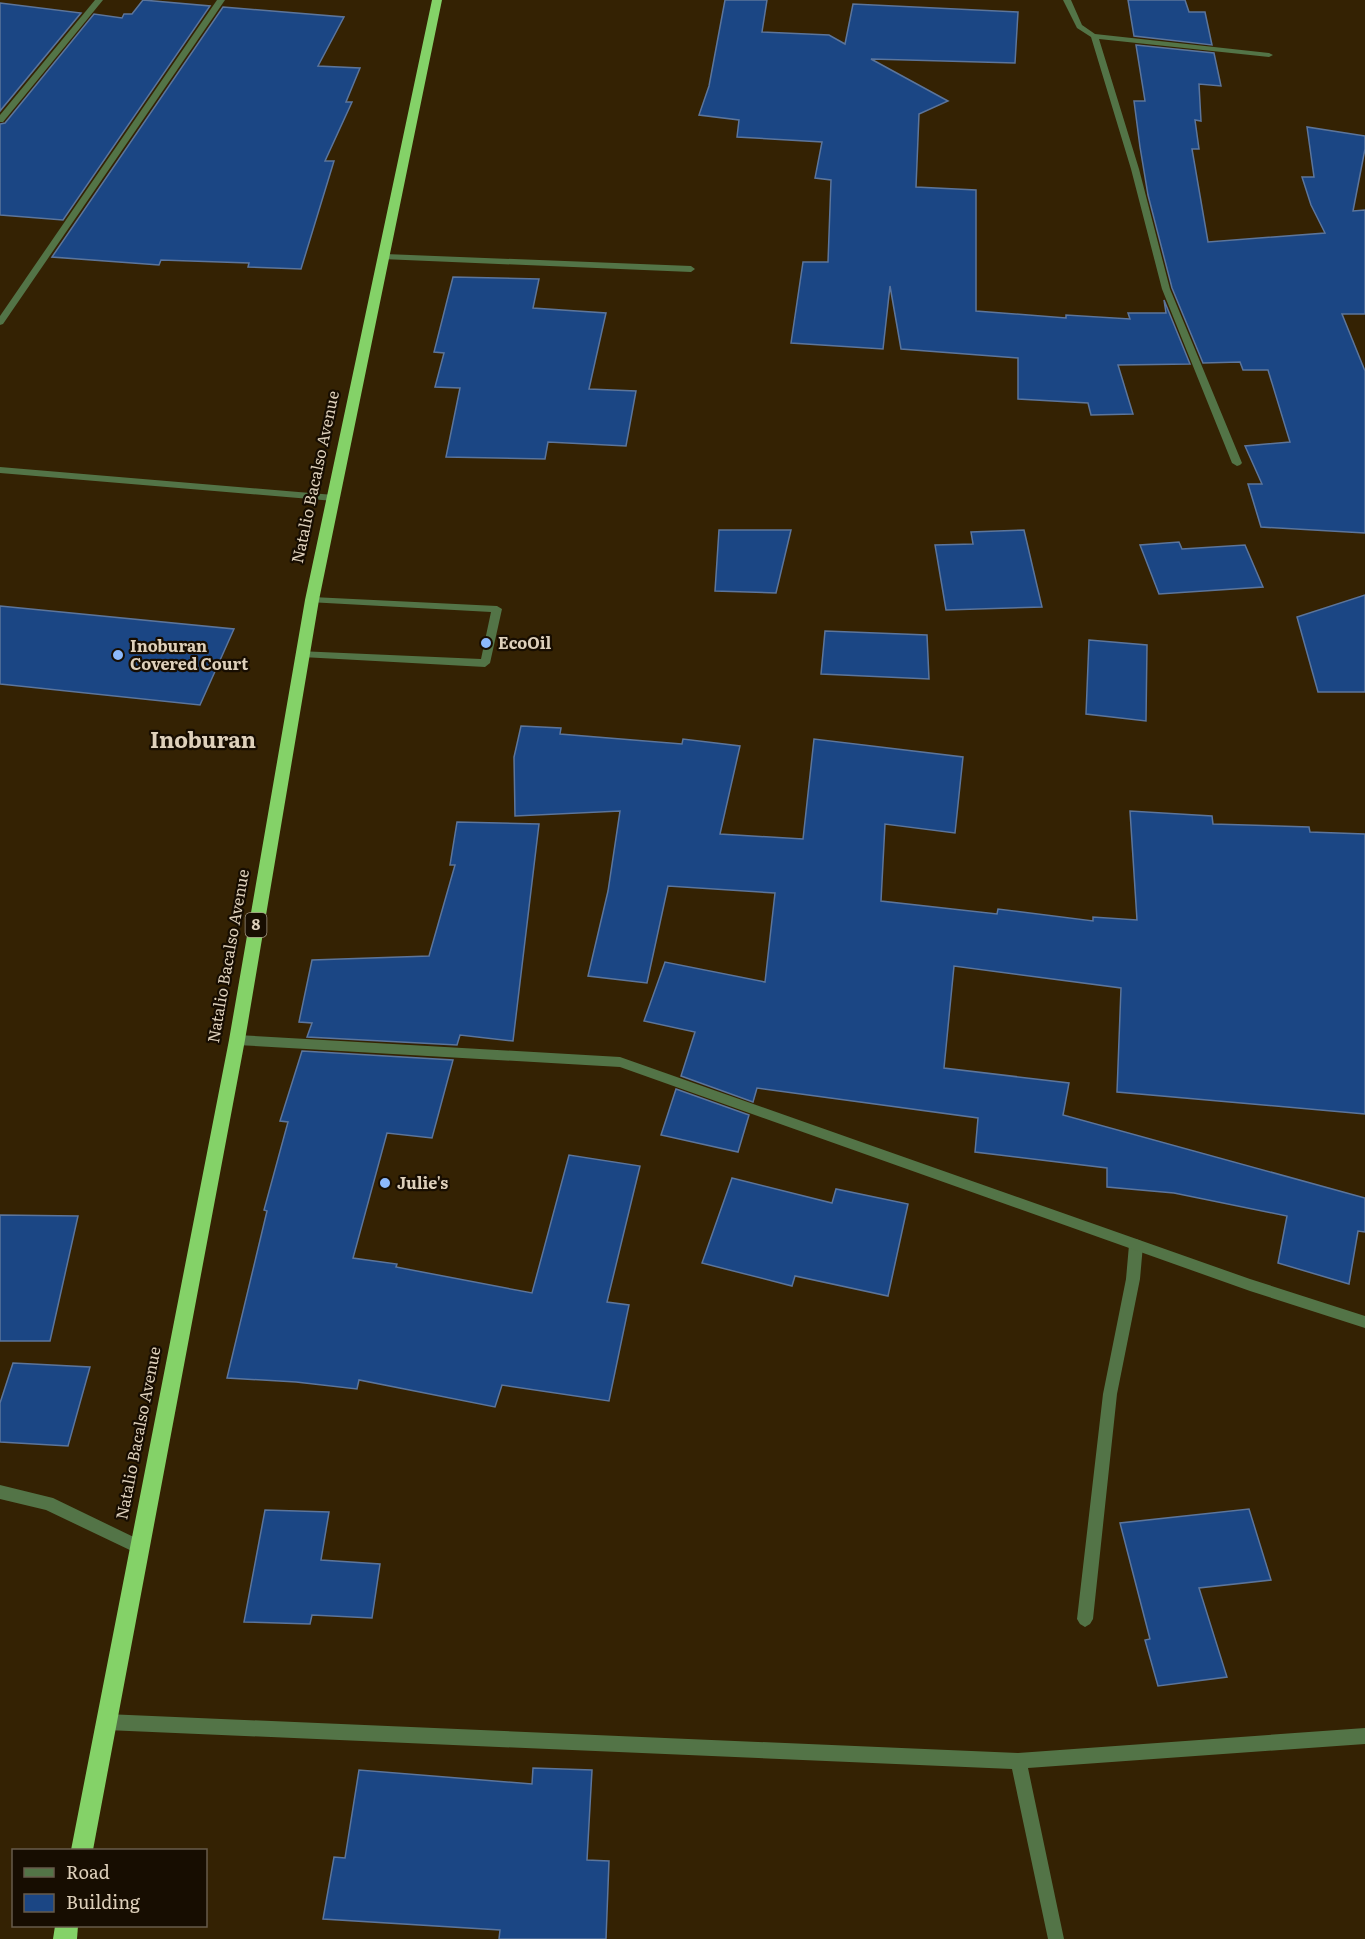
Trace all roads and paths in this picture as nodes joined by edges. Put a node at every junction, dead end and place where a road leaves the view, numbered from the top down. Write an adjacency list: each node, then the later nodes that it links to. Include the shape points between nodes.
1 (99, 0): 7 (street)
2 (221, 0): 10 (street)
3 (437, 0): 8 (highway, Natalio Bacalso Avenue / 8)
4 (1067, 0): 5 (street, via 1078,27)
5 (1094, 36): 6 (street); 11 (street, via 1135,169 1166,289)
6 (1269, 55)
7 (0, 120)
8 (385, 258): 9 (street); 13 (highway, Natalio Bacalso Avenue / 8)
9 (691, 269)
10 (0, 322)
11 (1237, 463)
12 (0, 470): 13 (street)
13 (334, 498): 14 (highway, Natalio Bacalso Avenue / 8)
14 (312, 600): 15 (highway, Natalio Bacalso Avenue / 8); 15 (street, via 497,609 485,663)
15 (302, 653): 16 (highway, Natalio Bacalso Avenue / 8)
16 (237, 1040): 17 (street, via 620,1062); 20 (highway, Natalio Bacalso Avenue / 8)
17 (1136, 1245): 18 (street); 21 (street, via 1110,1394)
18 (1365, 1322)
19 (0, 1492): 20 (street, via 48,1503)
20 (139, 1547): 22 (highway, Natalio Bacalso Avenue / 8)
21 (1085, 1619)
22 (106, 1722): 24 (street); 25 (highway, Natalio Bacalso Avenue / 8)
23 (1365, 1736): 24 (street)
24 (1018, 1761): 26 (street)
25 (81, 1849)
26 (1056, 1939)

